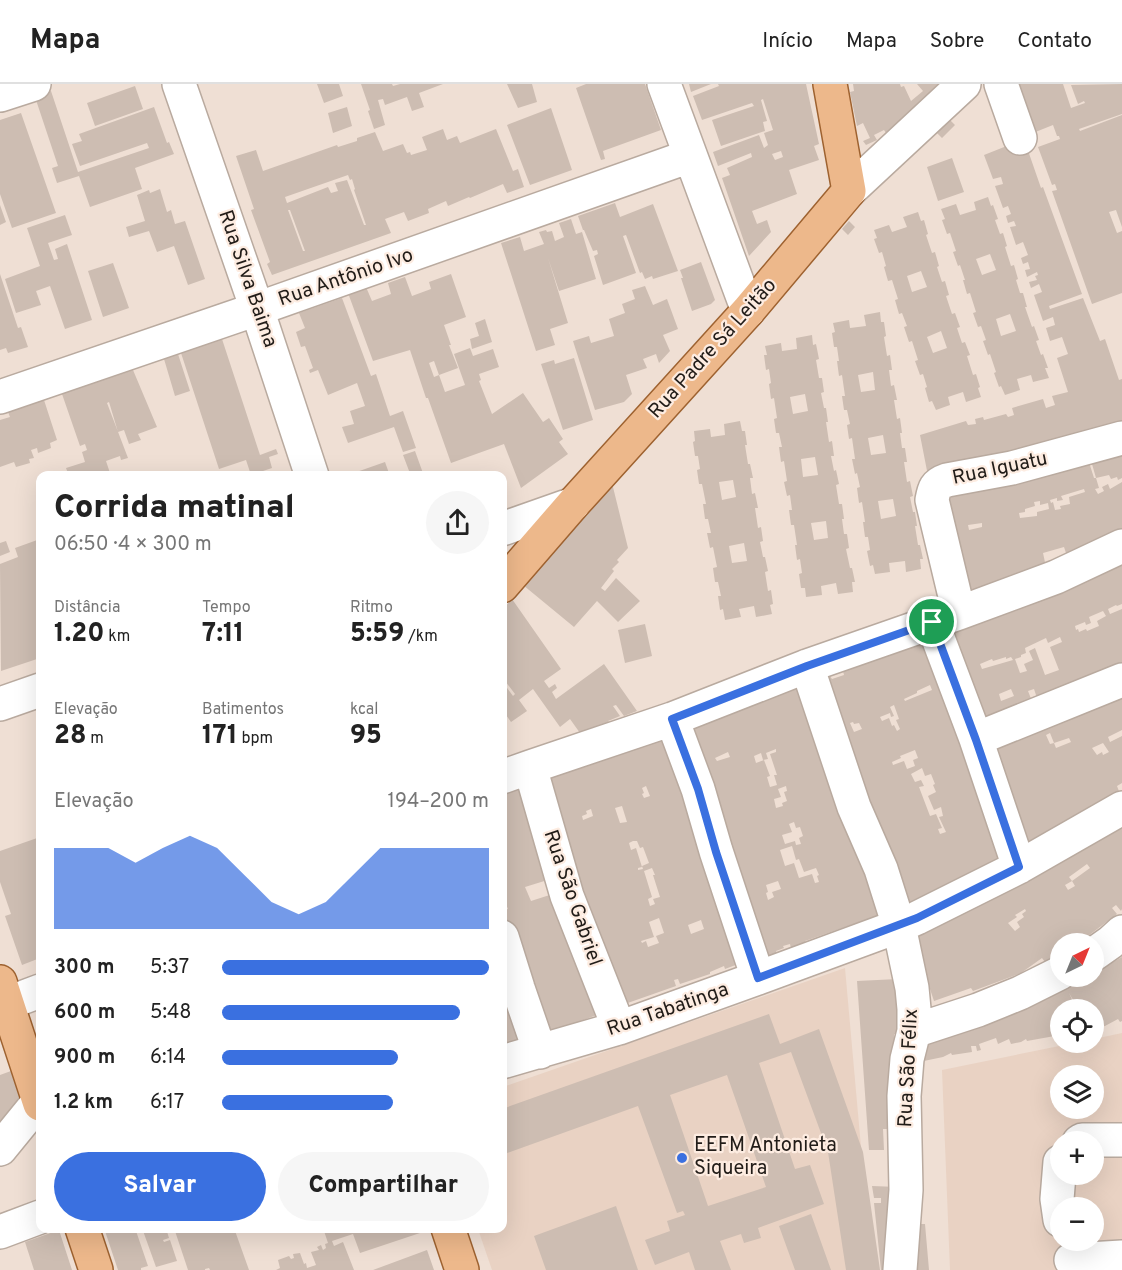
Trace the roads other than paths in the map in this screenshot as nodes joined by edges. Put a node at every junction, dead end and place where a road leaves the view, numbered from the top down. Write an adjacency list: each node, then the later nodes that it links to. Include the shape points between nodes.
1 (34, 84): 7 (street)
2 (179, 84): 11 (street, Rua Silva Baima)
3 (664, 84): 9 (street)
4 (830, 84): 10 (main road)
5 (964, 84): 10 (street)
6 (1001, 84): 8 (street)
7 (0, 95)
8 (1020, 138)
9 (690, 156): 11 (street, Rua Antônio Ivo); 12 (street)
10 (849, 191): 12 (main road, Rua Padre Sá Leitão)
11 (257, 309): 13 (street, Rua Antônio Ivo); 15 (street, Rua Silva Baima)
12 (748, 311): 16 (main road, Rua Padre Sá Leitão)
13 (0, 397)
14 (1122, 438): 20 (street, Rua Iguatu, via 1012,468 946,480 935,487 932,500)
15 (310, 471)
16 (573, 504): 17 (street, Rua Padre Sá Leitão); 19 (main road, Rua Padre Sá Leitão)
17 (507, 527)
18 (1122, 546): 20 (street, via 1056,577)
19 (507, 580)
20 (946, 618): 21 (street); 26 (street)
21 (807, 666): 25 (street); 30 (street, Rua São Félix)
22 (1122, 680): 26 (street)
23 (36, 692): 24 (street)
24 (0, 705)
25 (672, 719): 27 (street); 34 (street)
26 (976, 740): 29 (street)
27 (516, 772): 38 (street, Rua São Gabriel)
28 (1122, 808): 29 (street, Rua Tabatinga)
29 (1019, 867): 30 (street, Rua Tabatinga)
30 (899, 926): 34 (street, Rua Tabatinga); 39 (street, Rua São Félix, via 912,988)
31 (1122, 932): 32 (street)
32 (1104, 947)
33 (507, 953): 40 (street)
34 (758, 978): 38 (street, Rua Tabatinga)
35 (1050, 978): 39 (street, via 978,1010)
36 (36, 992): 37 (street)
37 (2, 997): 42 (main road)
38 (620, 1028): 40 (street, Rua Tabatinga)
39 (914, 1031): 55 (street, Rua São Félix, via 904,1096 906,1190)
40 (540, 1052): 41 (street, Rua Tabatinga)
41 (507, 1061)
42 (36, 1091)
43 (36, 1107): 46 (street)
44 (1104, 1140): 45 (street)
45 (1122, 1140)
46 (0, 1149)
47 (36, 1218): 48 (street)
48 (0, 1232)
49 (84, 1233): 53 (main road)
50 (450, 1233): 54 (main road)
51 (1069, 1257): 52 (street)
52 (1122, 1257)
53 (96, 1270)
54 (462, 1270)
55 (900, 1270)

